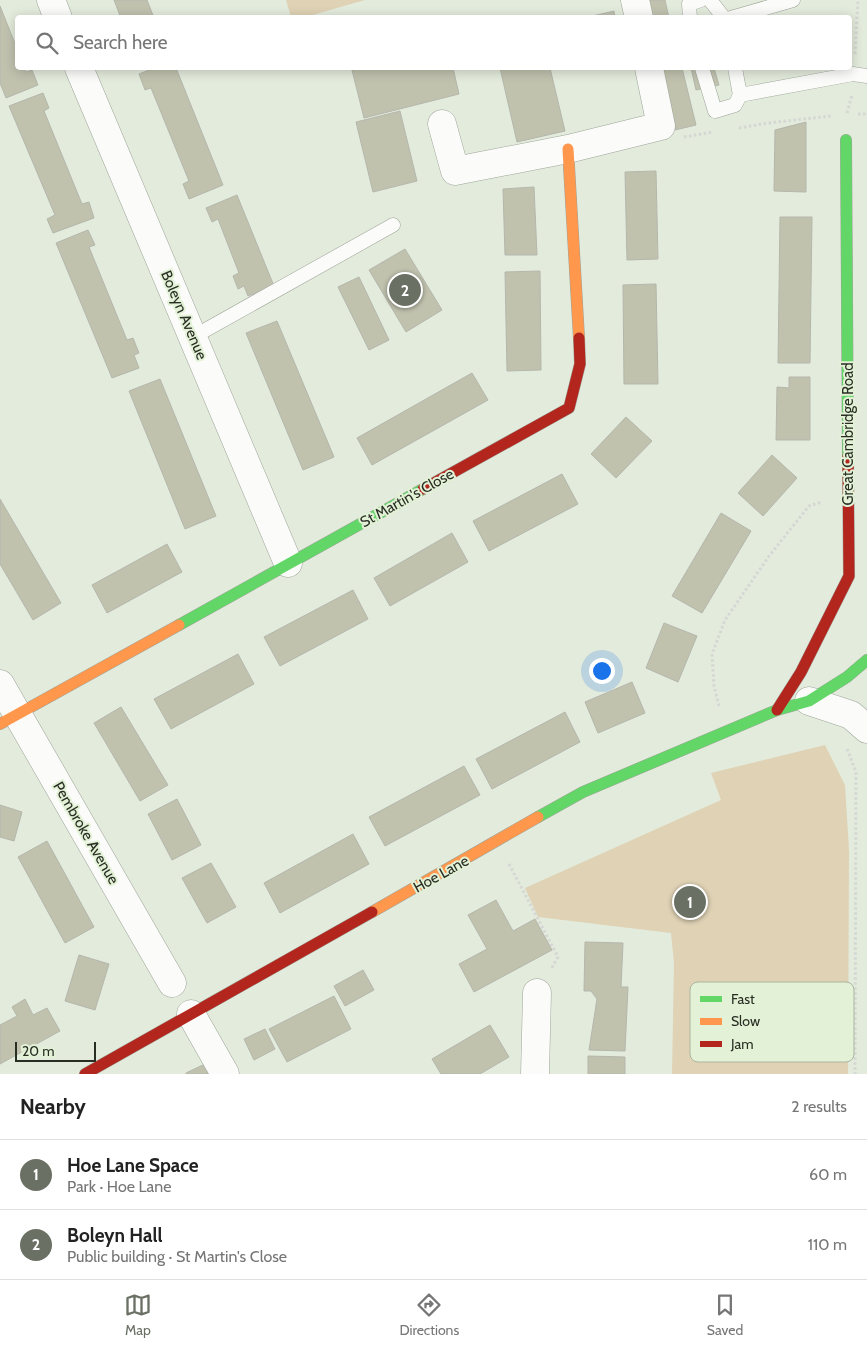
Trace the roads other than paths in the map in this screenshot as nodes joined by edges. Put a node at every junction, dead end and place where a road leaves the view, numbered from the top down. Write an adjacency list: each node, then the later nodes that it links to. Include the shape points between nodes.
1 (51, 0): 6 (street)
2 (635, 0): 7 (street)
3 (701, 0): 8 (lane, via 689,4)
4 (710, 0): 9 (lane)
5 (793, 0): 10 (lane)
6 (57, 15)
7 (638, 15)
8 (690, 15)
9 (722, 15)
10 (740, 15)
11 (80, 70): 21 (street, Boleyn Avenue)
12 (649, 70): 19 (street, via 661,126)
13 (703, 70): 16 (lane, via 715,111 735,105)
14 (735, 70): 16 (lane)
15 (867, 76): 16 (lane, via 854,74)
16 (740, 95)
17 (442, 124): 19 (street, via 455,171)
18 (846, 140): 26 (street, Great Cambridge Road, via 849,576 801,672)
19 (568, 149): 22 (street, St Martin's Close, via 580,364 568,408)
20 (393, 225): 21 (lane)
21 (193, 338): 22 (street, Boleyn Avenue)
22 (288, 563): 27 (street, St Martin's Close)
23 (867, 660): 25 (street, Hoe Lane, via 847,678)
24 (0, 684): 27 (street, Pembroke Avenue)
25 (809, 701): 26 (street, Hoe Lane); 28 (street, via 851,715)
26 (777, 710): 31 (street, Hoe Lane, via 582,792)
27 (9, 719): 29 (street, Pembroke Avenue)
28 (867, 728)
29 (172, 983)
30 (536, 993): 34 (street)
31 (191, 1014): 32 (street, Hoe Lane); 33 (street)
32 (85, 1074)
33 (225, 1074)
34 (535, 1074)

